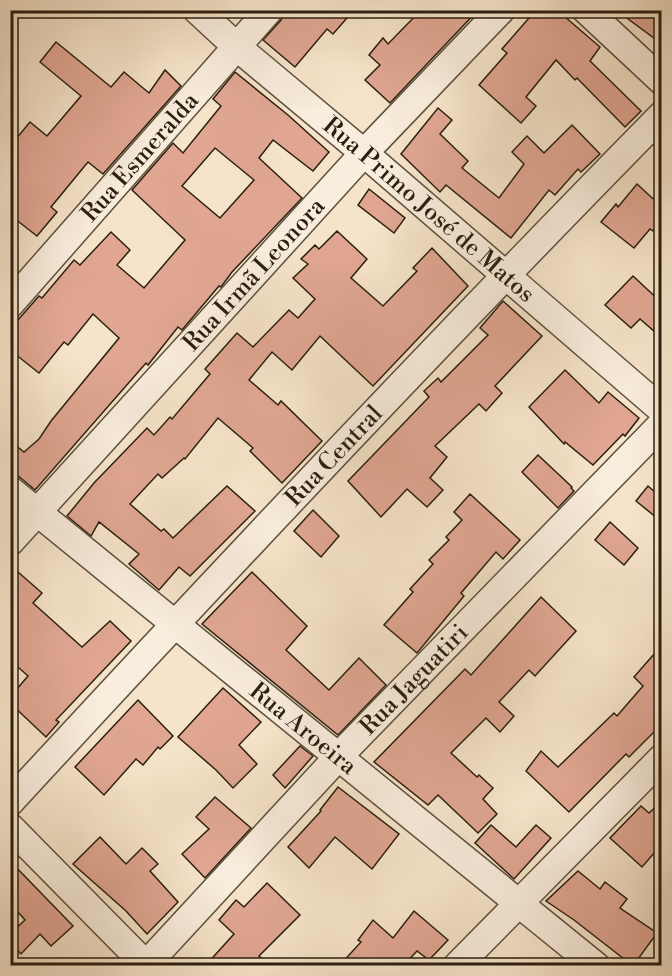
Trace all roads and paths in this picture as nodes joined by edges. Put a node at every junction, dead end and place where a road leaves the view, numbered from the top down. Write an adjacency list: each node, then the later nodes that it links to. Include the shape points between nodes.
1 (197, 10): 5 (street, Rua Primo José de Matos)
2 (269, 10): 5 (street, Rua Esmeralda)
3 (501, 10): 8 (street, Rua Irmã Leonora)
4 (586, 10): 6 (street)
5 (237, 47): 8 (street, Rua Primo José de Matos); 10 (street, Rua Esmeralda)
6 (662, 81)
7 (662, 115): 9 (street, Rua Central)
8 (364, 153): 9 (street, Rua Primo José de Matos); 14 (street, Rua Irmã Leonora)
9 (505, 275): 11 (street, Rua Primo José de Matos); 16 (street, Rua Central)
10 (10, 304)
11 (662, 410)
12 (662, 424): 17 (street, Rua Jaguatiri)
13 (10, 490): 14 (street, Rua Aroeira)
14 (37, 513): 15 (street, Rua Irmã Leonora); 16 (street, Rua Aroeira)
15 (10, 542)
16 (174, 624): 17 (street, Rua Aroeira); 19 (street, Rua Central)
17 (338, 757): 21 (street, Rua Aroeira); 22 (street, Rua Jaguatiri)
18 (662, 758): 21 (street)
19 (10, 802)
20 (10, 827): 22 (street)
21 (519, 902): 23 (street); 24 (street, Rua Aroeira)
22 (146, 965)
23 (457, 966)
24 (596, 966)

